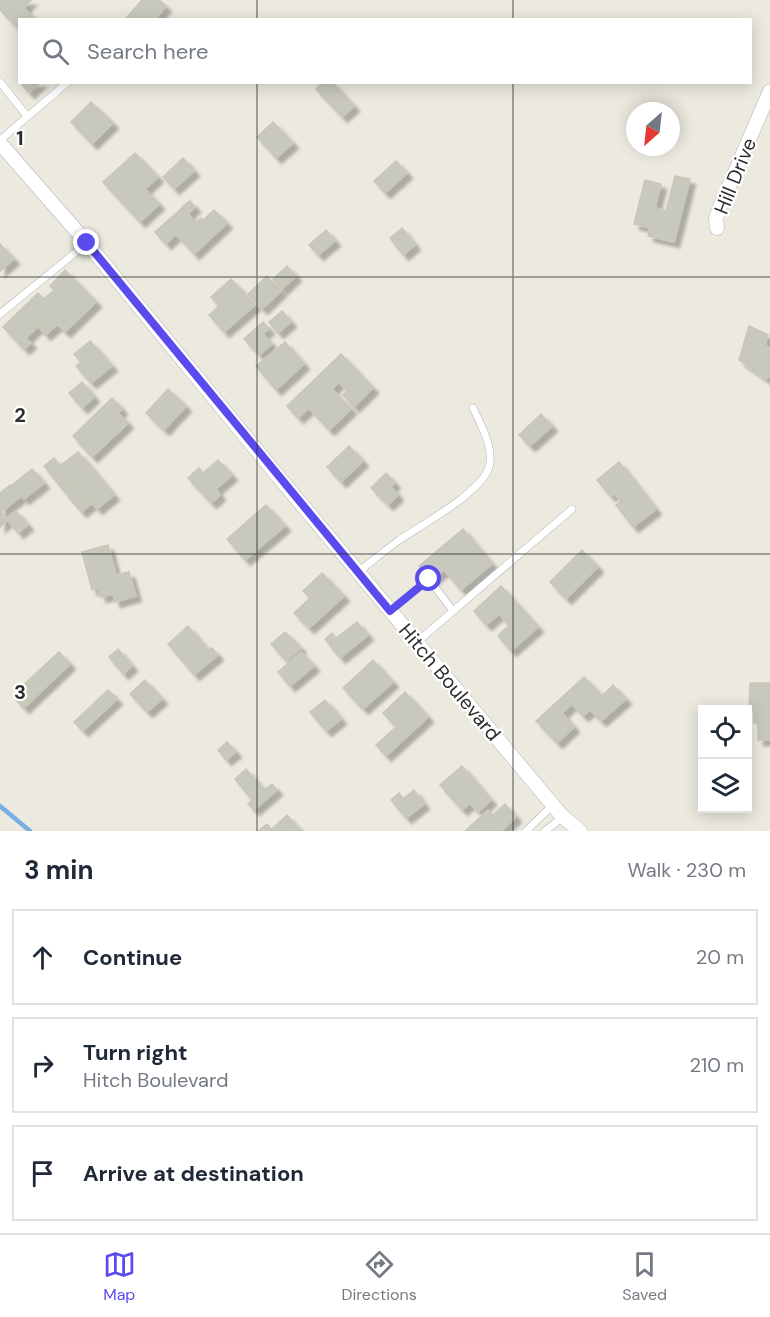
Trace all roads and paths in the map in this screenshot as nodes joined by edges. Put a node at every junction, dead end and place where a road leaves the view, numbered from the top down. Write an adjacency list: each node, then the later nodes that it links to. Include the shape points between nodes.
1 (0, 82): 4 (lane)
2 (66, 84): 4 (lane)
3 (770, 91): 6 (street, Hill Drive, via 720,207)
4 (27, 116): 5 (lane)
5 (0, 141): 7 (street, Hitch Boulevard)
6 (717, 228)
7 (87, 243): 8 (lane); 11 (street, Hitch Boulevard)
8 (0, 314)
9 (473, 408): 11 (lane, via 489,450 488,469 477,484 444,511)
10 (572, 509): 13 (lane)
11 (358, 572): 12 (street, Hitch Boulevard)
12 (390, 611): 13 (lane, via 429,579); 14 (street, Hitch Boulevard)
13 (453, 611): 14 (lane)
14 (417, 642): 15 (street, Hitch Boulevard)
15 (554, 806): 16 (street, Hitch Boulevard); 17 (lane)
16 (563, 817): 18 (lane); 19 (street, Hitch Boulevard)
17 (526, 831)
18 (545, 831)
19 (580, 831)

